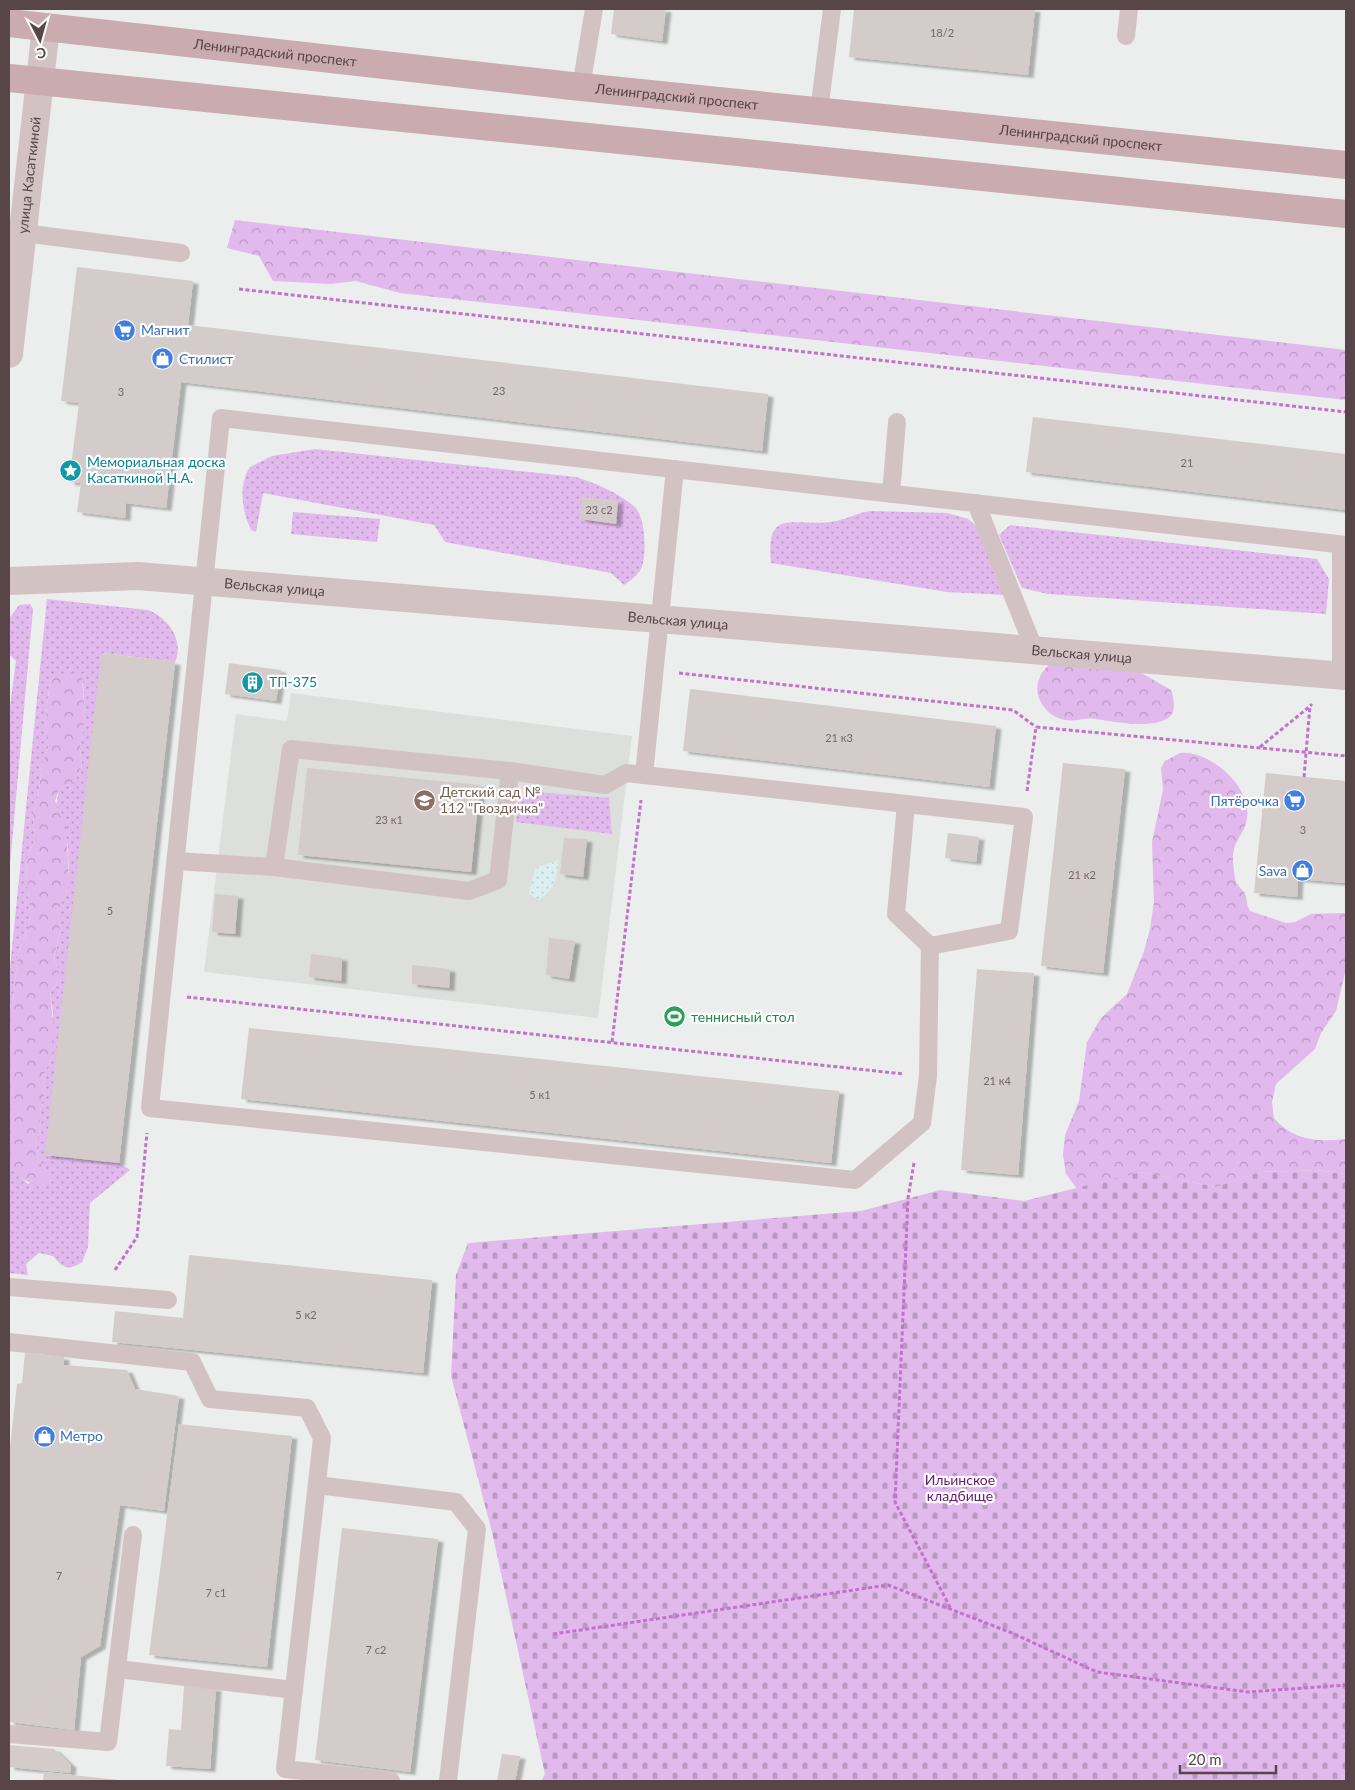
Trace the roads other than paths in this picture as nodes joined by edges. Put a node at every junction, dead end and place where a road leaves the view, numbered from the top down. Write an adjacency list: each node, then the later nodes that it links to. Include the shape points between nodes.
1 (594, 9): 9 (lane)
2 (832, 9): 10 (lane)
3 (1129, 9): 6 (lane)
4 (9, 23): 5 (main road, Ленинградский проспект)
5 (46, 27): 8 (street, улица Касаткиной); 9 (main road, Ленинградский проспект)
6 (1126, 36)
7 (9, 78): 8 (main road)
8 (41, 82): 12 (main road); 13 (street, улица Касаткиной)
9 (580, 87): 10 (main road, Ленинградский проспект)
10 (819, 111): 11 (main road, Ленинградский проспект)
11 (1346, 165)
12 (1346, 214)
13 (23, 234): 14 (lane); 15 (street, улица Касаткиной)
14 (181, 252)
15 (9, 354)
16 (897, 422): 18 (lane)
17 (675, 469): 18 (lane); 22 (lane, via 221,418); 23 (lane)
18 (891, 494): 19 (lane)
19 (976, 503): 20 (lane); 24 (lane)
20 (1344, 545): 25 (lane)
21 (9, 581): 22 (street, Вельская улица, via 138,576)
22 (205, 582): 23 (street, Вельская улица); 29 (lane)
23 (660, 619): 24 (street, Вельская улица); 27 (lane)
24 (1035, 651): 25 (street, Вельская улица)
25 (1344, 676)
26 (510, 771): 27 (lane, via 605,785 626,773); 30 (lane, via 498,880 468,891); 30 (lane, via 292,749)
27 (644, 774): 28 (lane)
28 (906, 804): 31 (lane, via 896,914); 31 (lane, via 1024,817 1009,931)
29 (176, 861): 30 (lane); 31 (lane, via 150,1108 855,1180 922,1123 928,1076)
30 (274, 867)
31 (930, 946)
32 (9, 1287): 33 (lane)
33 (168, 1300)
34 (9, 1342): 35 (lane, via 192,1362 210,1399 307,1408 322,1438)
35 (317, 1485): 38 (lane); 41 (lane, via 456,1502 477,1529)
36 (134, 1534): 37 (lane)
37 (118, 1669): 38 (lane); 39 (lane, via 108,1742)
38 (294, 1690): 40 (lane, via 285,1769)
39 (9, 1734)
40 (391, 1781)
41 (448, 1781)

